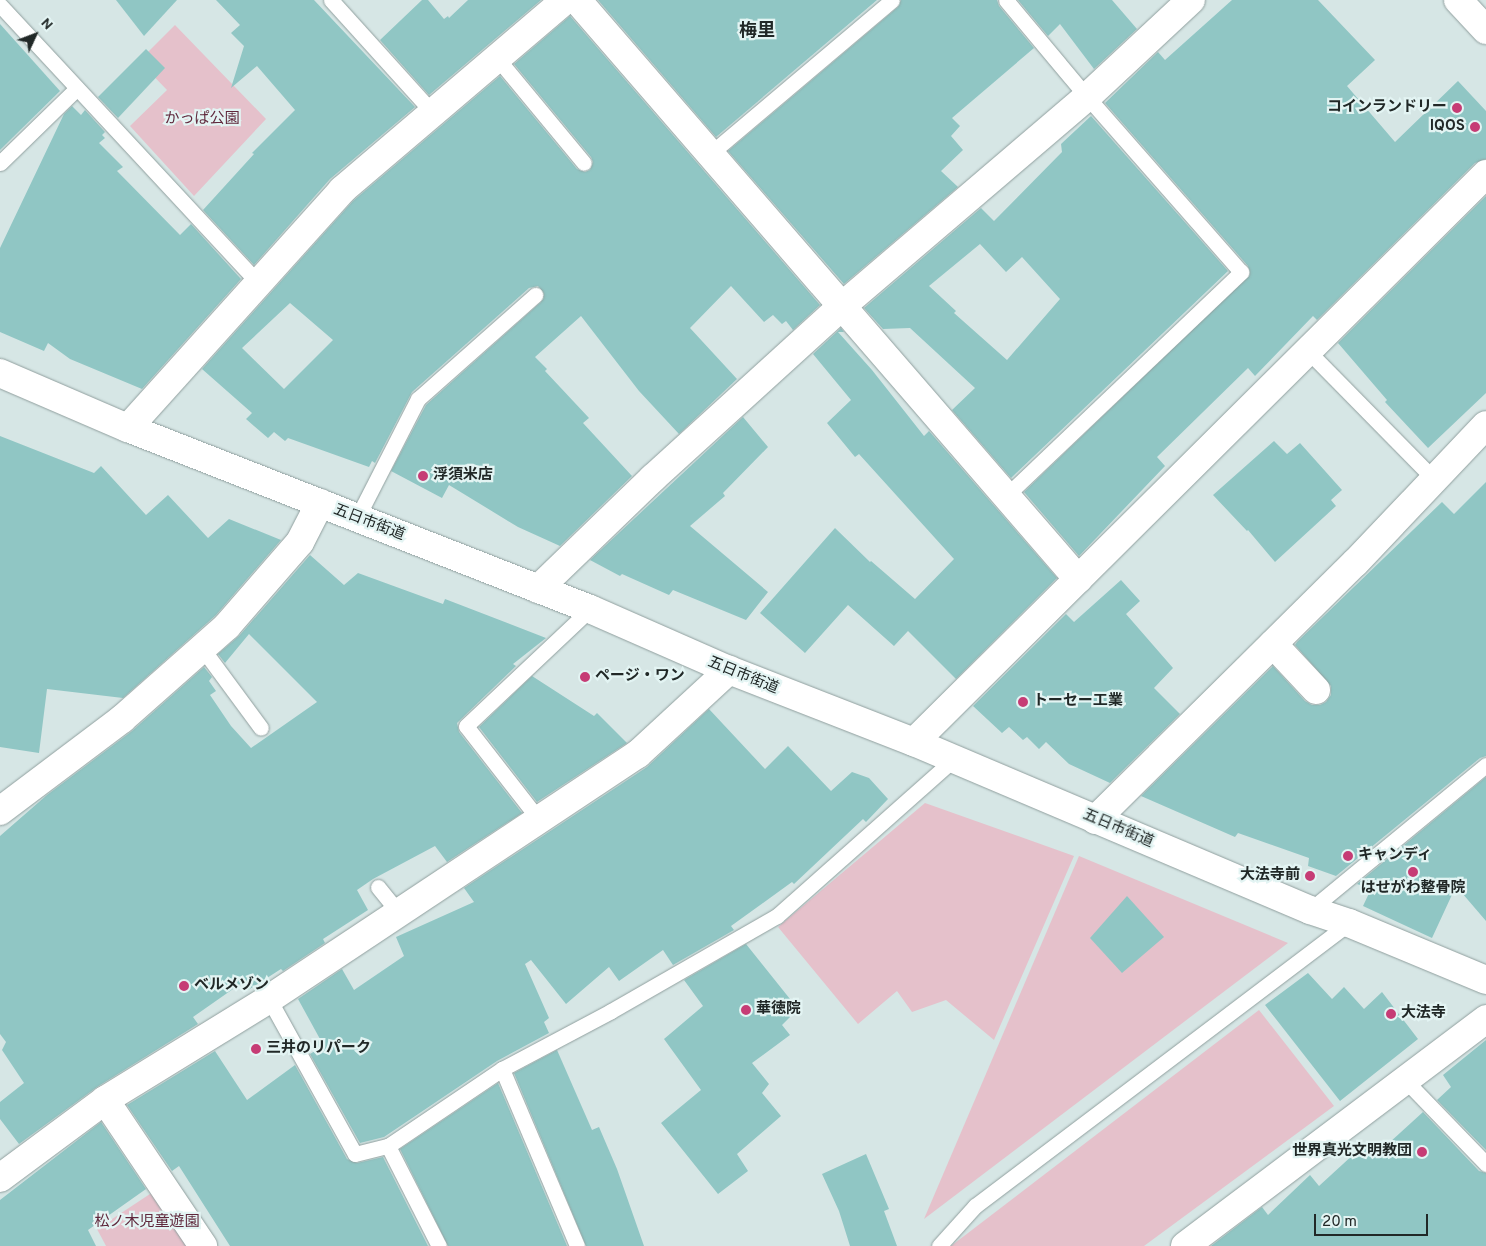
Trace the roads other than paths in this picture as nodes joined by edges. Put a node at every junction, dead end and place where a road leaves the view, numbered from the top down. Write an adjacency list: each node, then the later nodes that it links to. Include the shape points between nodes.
1 (565, 0): 10 (street)
2 (577, 0): 14 (street)
3 (892, 0): 14 (lane)
4 (1006, 0): 12 (lane)
5 (1191, 0): 12 (street)
6 (1458, 0): 9 (street)
7 (335, 2): 13 (lane)
8 (0, 5): 11 (lane)
9 (1486, 30)
10 (497, 58): 13 (street); 16 (lane)
11 (77, 88): 15 (lane); 18 (lane)
12 (1087, 97): 20 (street); 26 (lane, via 1241,272)
13 (434, 114): 18 (street, via 342,190)
14 (710, 154): 20 (street)
15 (0, 163)
16 (584, 163)
17 (1486, 174): 21 (street)
18 (258, 283): 24 (street)
19 (535, 295): 28 (lane, via 418,399)
20 (842, 306): 26 (street); 30 (street, via 653,478)
21 (1309, 352): 25 (lane); 29 (street)
22 (0, 373): 24 (street, 五日市街道)
23 (1486, 425): 25 (street)
24 (128, 428): 27 (street, 五日市街道)
25 (1434, 479): 32 (street, via 1355,564)
26 (1006, 496): 29 (street)
27 (320, 503): 28 (street, 五日市街道); 33 (street, via 300,542 227,626)
28 (357, 518): 30 (street, 五日市街道)
29 (1078, 579): 37 (street)
30 (538, 589): 31 (street, 五日市街道)
31 (590, 609): 34 (street, 五日市街道); 42 (lane, via 466,726)
32 (1273, 644): 35 (street); 41 (street)
33 (202, 648): 36 (lane); 40 (street, via 122,719)
34 (729, 670): 37 (street, 五日市街道); 42 (street, via 638,754)
35 (1316, 690)
36 (261, 728)
37 (914, 742): 38 (street, 五日市街道)
38 (954, 759): 41 (street, 五日市街道); 50 (lane, via 777,916)
39 (1486, 765): 44 (lane)
40 (0, 811)
41 (1095, 820): 44 (street, 五日市街道)
42 (540, 821): 45 (street)
43 (378, 887): 45 (lane)
44 (1310, 910): 46 (street, 五日市街道)
45 (400, 913): 48 (street)
46 (1350, 923): 47 (street, 五日市街道); 59 (lane, via 975,1206)
47 (1486, 980)
48 (269, 999): 52 (street); 53 (lane, via 355,1154)
49 (1486, 1019): 51 (street)
50 (502, 1069): 53 (lane); 58 (lane)
51 (1405, 1080): 54 (lane); 60 (street)
52 (105, 1100): 55 (street); 56 (street)
53 (388, 1146): 57 (lane)
54 (1486, 1164)
55 (0, 1178)
56 (203, 1246)
57 (439, 1246)
58 (577, 1246)
59 (939, 1246)
60 (1185, 1246)

